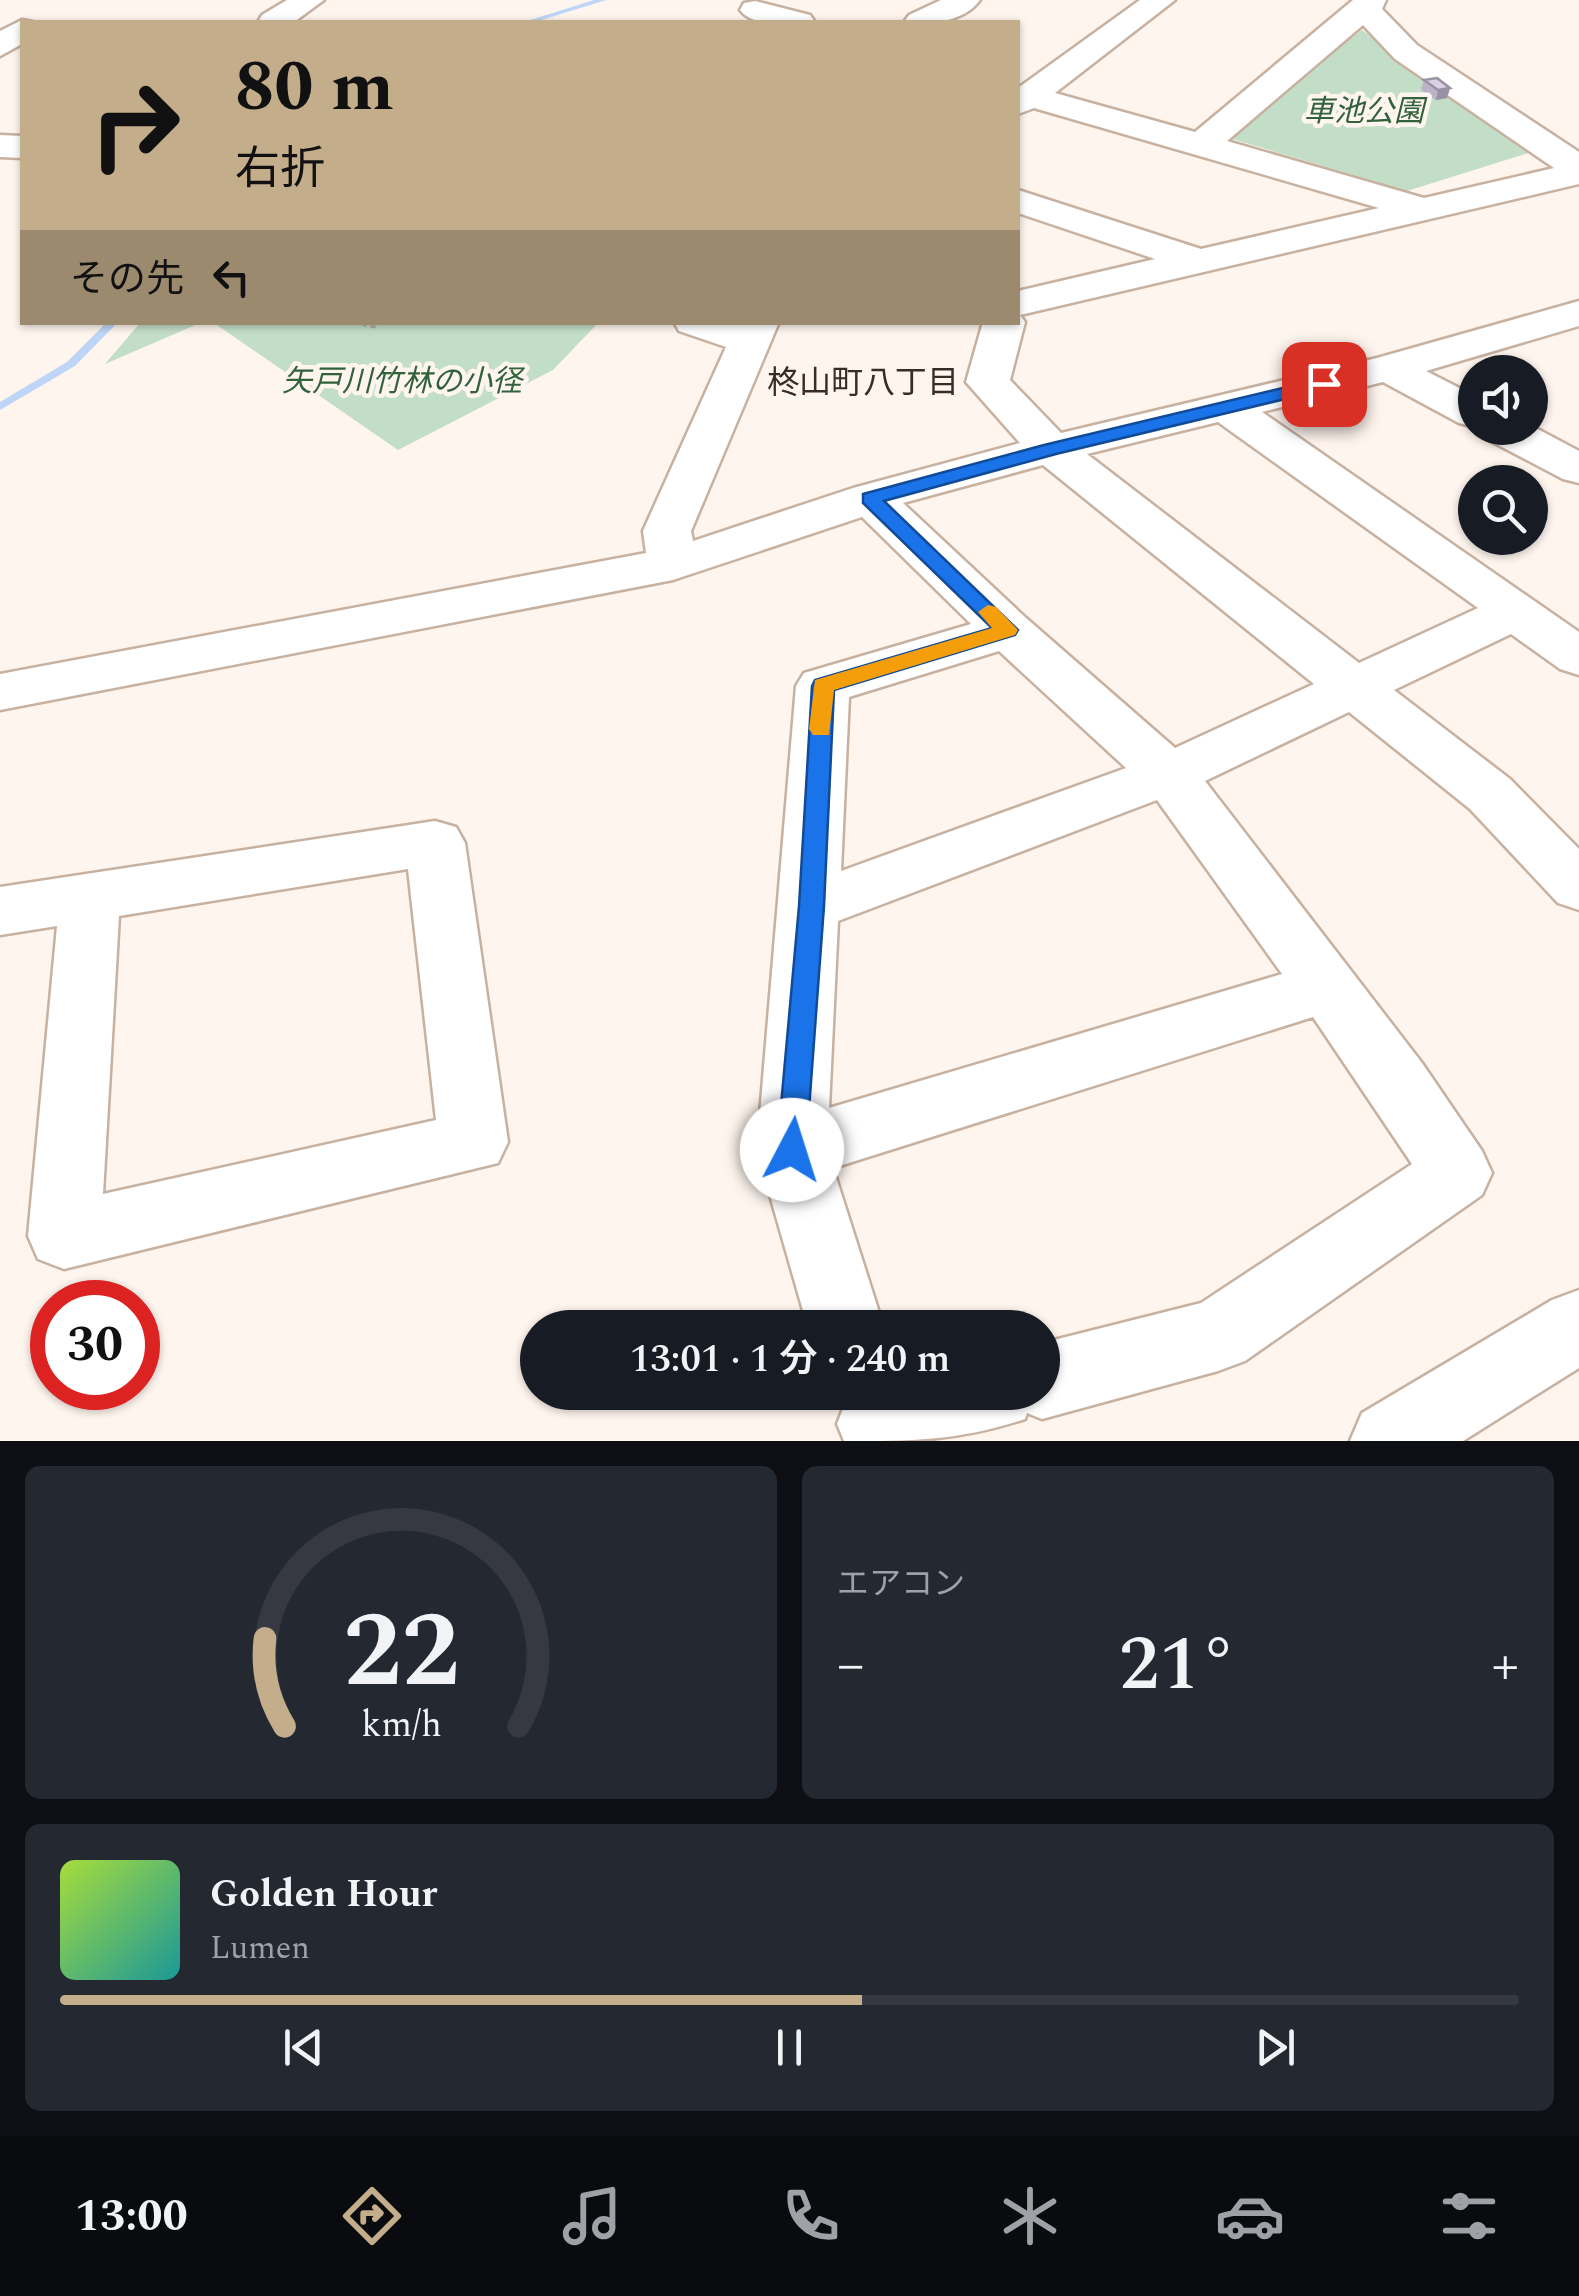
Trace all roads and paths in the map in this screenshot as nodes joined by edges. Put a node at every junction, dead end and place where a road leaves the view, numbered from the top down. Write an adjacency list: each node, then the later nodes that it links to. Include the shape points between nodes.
1 (309, 0): 7 (street)
2 (776, 0): 8 (street, via 755,10)
3 (965, 0): 9 (street)
4 (1116, 0): 5 (street)
5 (1156, 4): 12 (street)
6 (1366, 4): 13 (street); 14 (street, via 1406,52)
7 (277, 20)
8 (792, 20)
9 (924, 20)
10 (20, 31): 11 (street)
11 (0, 46)
12 (1024, 100): 13 (street)
13 (1201, 145): 16 (street)
14 (1579, 171): 16 (street)
15 (1020, 202): 17 (street)
16 (1422, 209): 17 (street)
17 (1200, 261): 18 (street)
18 (1020, 302)
19 (1570, 322): 23 (street)
20 (712, 325): 22 (street)
21 (1003, 325): 27 (street, via 988,382)
22 (754, 332): 30 (street, via 667,531)
23 (1389, 368): 24 (street); 25 (street)
24 (1458, 405)
25 (1228, 408): 27 (street); 31 (street)
26 (1533, 445): 28 (street)
27 (1051, 449): 29 (street); 34 (street)
28 (1579, 470)
29 (870, 498): 30 (street); 32 (street)
30 (673, 564): 35 (street)
31 (1515, 612): 33 (street); 34 (street)
32 (1008, 630): 36 (street); 39 (street, via 823,686)
33 (1579, 656)
34 (1356, 686): 36 (street); 37 (street, via 1490,794)
35 (0, 692)
36 (1169, 774): 39 (street); 41 (street)
37 (1579, 887)
38 (90, 897): 38 (street, via 435,843 473,1142 64,1236); 40 (street)
39 (811, 906): 42 (street)
40 (0, 911)
41 (1327, 987): 42 (street); 45 (street, via 1457,1173 1218,1334)
42 (792, 1150): 43 (street)
43 (841, 1310)
44 (1579, 1326): 48 (street)
45 (1060, 1376)
46 (916, 1410): 47 (street)
47 (876, 1419)
48 (1390, 1441)

